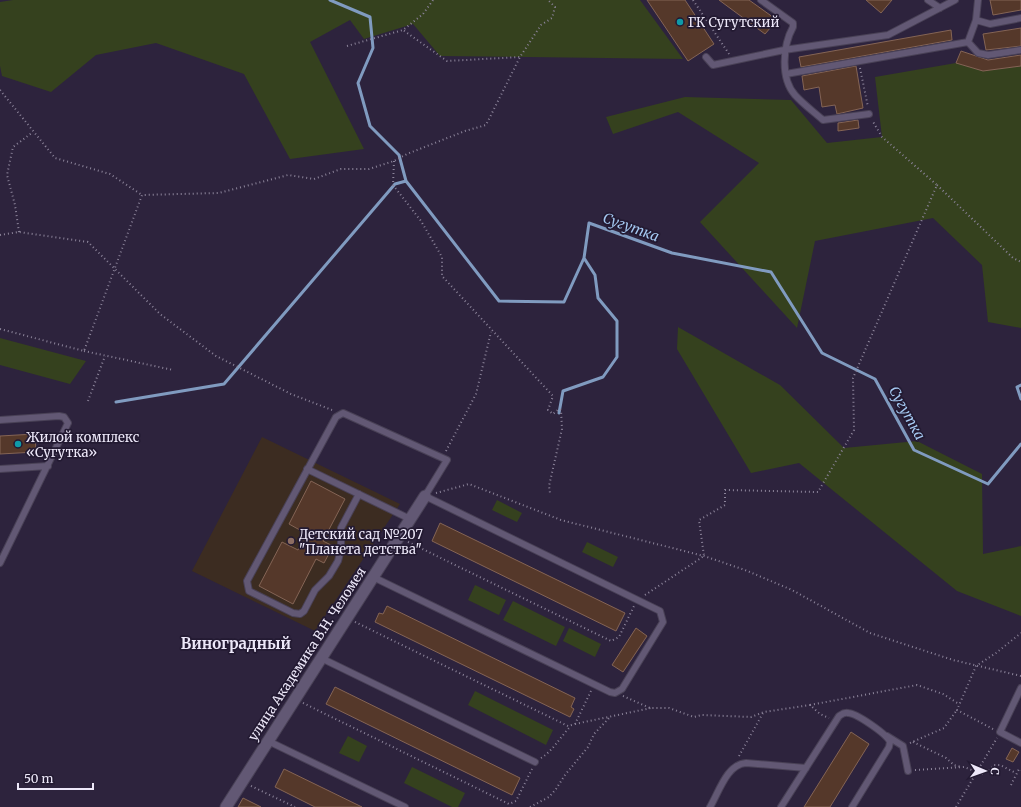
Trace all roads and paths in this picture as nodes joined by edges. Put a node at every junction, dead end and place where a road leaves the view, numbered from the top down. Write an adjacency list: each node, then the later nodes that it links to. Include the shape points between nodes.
1 (434, 0): 11 (path, via 423,14)
2 (548, 0): 16 (path, via 555,7 552,18 541,26)
3 (693, 0): 18 (path)
4 (761, 0): 14 (lane, via 792,24)
5 (928, 0): 8 (lane)
6 (954, 0): 8 (lane)
7 (978, 0): 10 (lane)
8 (940, 8): 14 (lane, via 888,34)
9 (1021, 18): 10 (lane, via 990,24)
10 (976, 20): 12 (lane)
11 (403, 30): 13 (path); 16 (path, via 446,61)
12 (968, 42): 15 (lane, via 978,53 988,55); 19 (lane)
13 (347, 46)
14 (784, 50): 18 (lane); 20 (lane)
15 (1021, 50)
16 (520, 57): 24 (path, via 486,124)
17 (706, 57): 18 (lane, via 713,65)
18 (734, 61)
19 (859, 61): 20 (lane); 22 (path)
20 (786, 74): 22 (lane, via 794,94 823,120)
21 (0, 90): 23 (path)
22 (869, 114): 25 (path, via 882,137)
23 (33, 132): 26 (path, via 55,158 110,174); 27 (path, via 13,147 7,175)
24 (394, 161): 26 (path, via 369,169 341,169 314,179 288,176 219,193); 32 (path, via 394,186 421,221 442,257 442,276)
25 (937, 185): 29 (path); 48 (path, via 853,378 854,430 818,492 725,490 725,505 699,520)
26 (142, 196): 30 (path)
27 (19, 232): 28 (path); 30 (path, via 88,242)
28 (0, 235)
29 (1021, 262)
30 (115, 268): 33 (path); 37 (path, via 160,314 216,356 291,394)
31 (0, 329): 33 (path)
32 (491, 332): 39 (path, via 476,394); 43 (path, via 553,396 548,410 553,414 561,410 562,429 549,486)
33 (84, 350): 34 (path)
34 (105, 356): 35 (path); 36 (path)
35 (174, 370)
36 (88, 400)
37 (340, 414): 39 (lane, via 346,414); 42 (lane)
38 (0, 420): 40 (lane, via 59,416 66,419 67,428)
39 (442, 458): 45 (lane, via 447,460)
40 (48, 466): 41 (lane); 49 (lane)
41 (0, 469)
42 (307, 469): 44 (lane); 44 (lane, via 247,581 252,593 287,610 297,614 304,611 315,590 333,570 340,556 341,528)
43 (550, 493)
44 (359, 494): 46 (lane)
45 (425, 496): 46 (street, улица Академика В.Н. Челомея); 48 (path, via 469,484 561,520); 51 (lane)
46 (410, 519): 47 (street, улица Академика В.Н. Челомея)
47 (398, 538): 50 (street, улица Академика В.Н. Челомея); 51 (path, via 611,641 619,638)
48 (704, 556): 51 (path); 55 (path, via 792,590 870,632)
49 (0, 563)
50 (373, 577): 52 (street, улица Академика В.Н. Челомея); 57 (lane)
51 (637, 600): 59 (lane, via 660,611 663,622 624,687)
52 (347, 618): 54 (street, улица Академика В.Н. Челомея); 69 (path)
53 (1021, 633): 55 (path)
54 (321, 658): 60 (street, улица Академика В.Н. Челомея); 76 (lane)
55 (976, 666): 56 (path); 61 (path)
56 (1021, 676)
57 (594, 685): 59 (lane); 68 (path)
58 (1021, 688): 70 (lane)
59 (615, 693): 62 (path, via 650,708)
60 (295, 699): 72 (street, улица Академика В.Н. Челомея); 76 (path, via 509,804 516,801)
61 (959, 704): 63 (path, via 943,694 917,685); 64 (path)
62 (656, 706): 65 (path, via 694,717 751,717); 66 (path, via 643,711)
63 (810, 706): 65 (path); 67 (path)
64 (957, 710): 70 (path); 73 (path, via 944,728)
65 (764, 712): 78 (path)
66 (611, 716): 68 (path); 89 (path, via 594,734 588,747 549,797)
67 (836, 721): 71 (lane, via 842,713 850,713); 79 (lane)
68 (575, 724): 69 (path)
69 (571, 726): 76 (path, via 549,754)
70 (1000, 732): 74 (lane); 82 (path)
71 (886, 735): 75 (lane); 92 (lane, via 890,742 889,747)
72 (268, 740): 84 (street, улица Академика В.Н. Челомея); 88 (lane)
73 (913, 742): 75 (path); 77 (path, via 946,758 954,765)
74 (1021, 743)
75 (903, 746): 81 (lane)
76 (535, 762)
77 (964, 767): 81 (path); 82 (path)
78 (733, 768): 79 (lane, via 746,763); 90 (lane)
79 (806, 768): 91 (lane)
80 (1021, 770): 83 (path, via 1019,768)
81 (908, 771)
82 (977, 772): 83 (path, via 982,774 994,765 1000,765); 93 (path)
83 (1016, 773): 85 (path)
84 (242, 782): 86 (street, улица Академика В.Н. Челомея); 87 (path)
85 (1010, 785)
86 (226, 807)
87 (295, 807)
88 (404, 807)
89 (530, 807)
90 (710, 807)
91 (781, 807)
92 (852, 807)
93 (956, 807)

